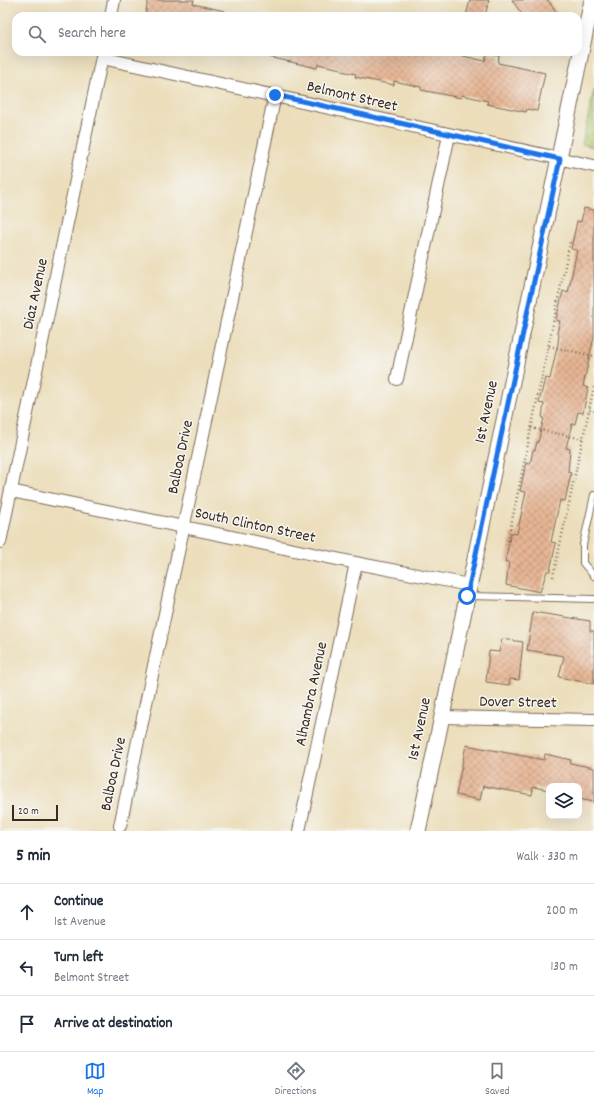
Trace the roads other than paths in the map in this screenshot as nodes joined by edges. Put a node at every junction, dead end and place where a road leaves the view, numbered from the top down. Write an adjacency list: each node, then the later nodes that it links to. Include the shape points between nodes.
1 (114, 0): 3 (street)
2 (592, 0): 4 (street, 1st Avenue)
3 (112, 12)
4 (582, 50)
5 (103, 56): 13 (street, Diaz Avenue)
6 (107, 56): 8 (street, Belmont Street)
7 (581, 56): 10 (street, 1st Avenue)
8 (275, 95): 9 (street, Belmont Street); 15 (street, Balboa Drive)
9 (449, 135): 10 (street, Belmont Street); 12 (street)
10 (560, 159): 11 (street, Belmont Street); 19 (street, 1st Avenue)
11 (594, 166)
12 (396, 379)
13 (11, 491): 15 (street, South Clinton Street); 16 (street, Diaz Avenue)
14 (594, 495): 18 (lane, via 583,545 583,563)
15 (182, 527): 17 (street, South Clinton Street); 23 (street, Balboa Drive)
16 (0, 542)
17 (356, 564): 19 (street, South Clinton Street); 24 (street, Alhambra Avenue)
18 (594, 576)
19 (468, 590): 20 (lane); 21 (street, 1st Avenue)
20 (594, 599)
21 (441, 717): 22 (street, Dover Street); 25 (street, 1st Avenue)
22 (594, 720)
23 (120, 826)
24 (300, 831)
25 (418, 831)

